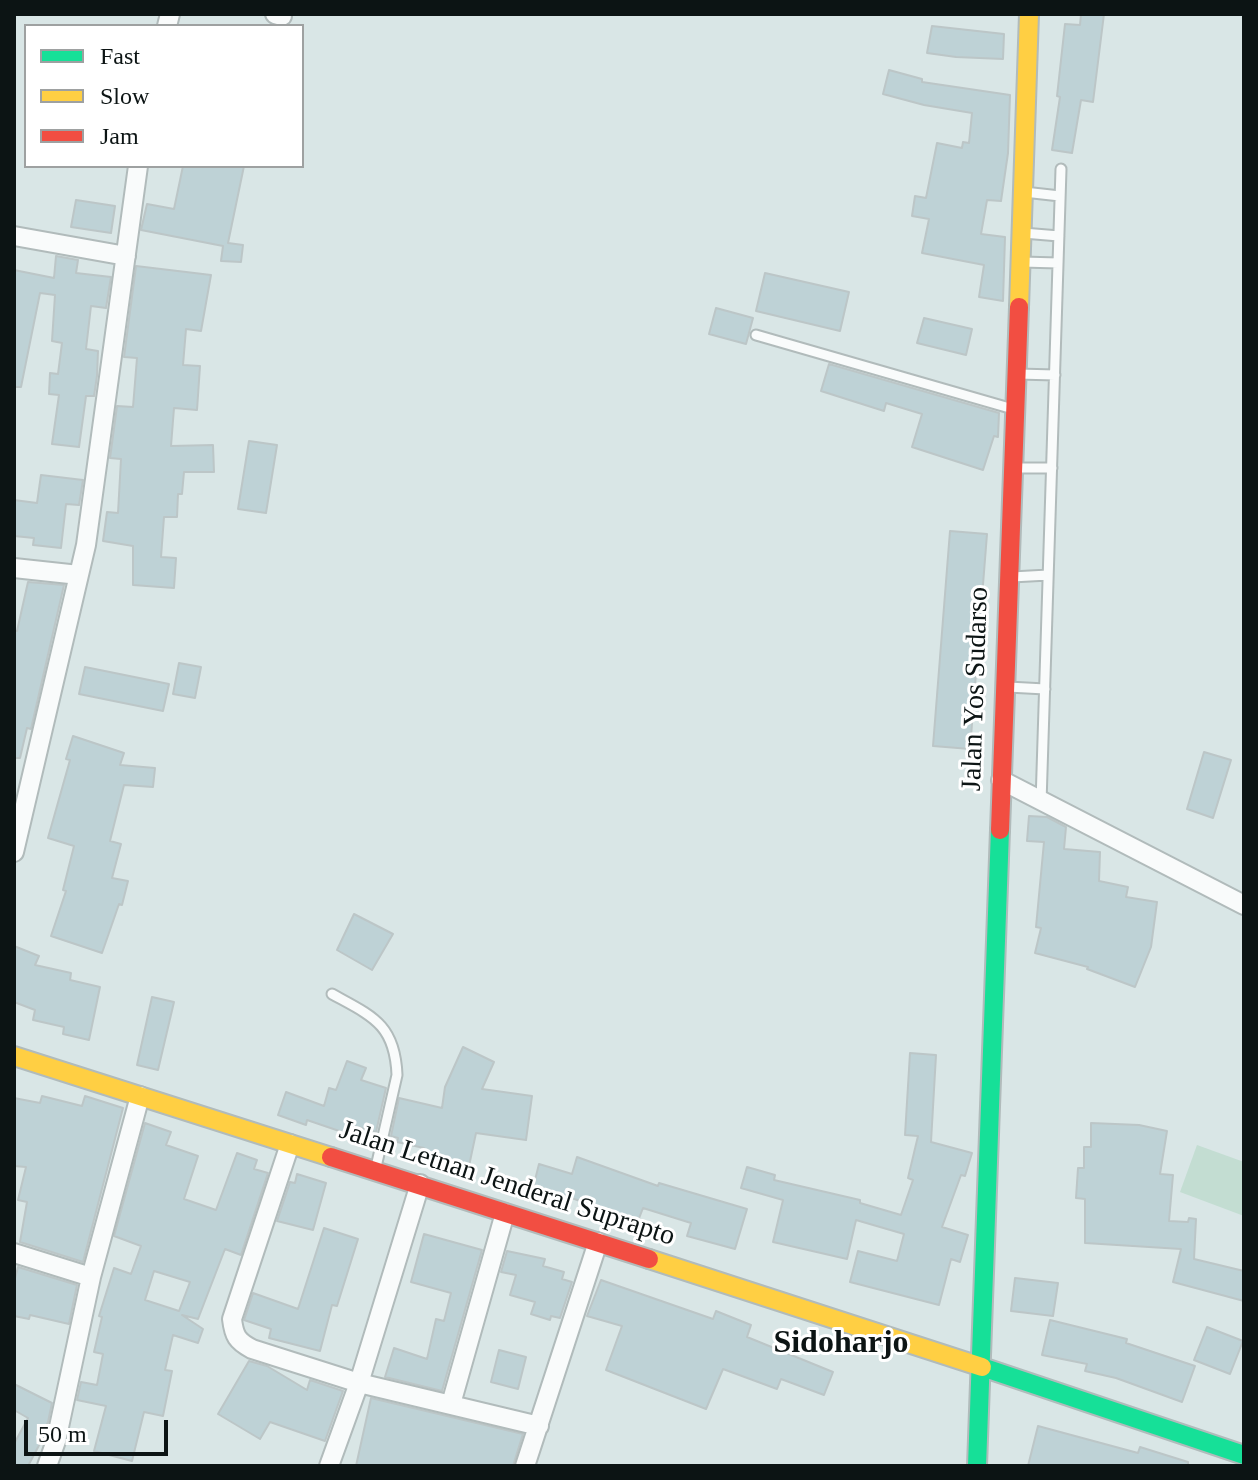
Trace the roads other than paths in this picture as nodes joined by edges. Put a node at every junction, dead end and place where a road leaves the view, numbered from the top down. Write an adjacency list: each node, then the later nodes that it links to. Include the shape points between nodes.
1 (1029, 14): 4 (main road, Jalan Yos Sudarso)
2 (138, 168): 9 (street)
3 (1061, 169): 5 (lane)
4 (1022, 192): 5 (lane); 6 (main road, Jalan Yos Sudarso)
5 (1060, 196): 8 (lane)
6 (1020, 233): 8 (lane); 10 (main road, Jalan Yos Sudarso)
7 (14, 236): 9 (street)
8 (1059, 236): 11 (lane)
9 (126, 256): 19 (street)
10 (1019, 262): 11 (lane); 13 (main road, Jalan Yos Sudarso)
11 (1058, 263): 14 (lane)
12 (756, 335): 15 (lane)
13 (1015, 374): 14 (lane); 15 (main road, Jalan Yos Sudarso)
14 (1055, 375): 17 (lane)
15 (1013, 409): 16 (main road, Jalan Yos Sudarso)
16 (1011, 468): 17 (lane); 21 (main road, Jalan Yos Sudarso)
17 (1052, 468): 20 (lane)
18 (14, 568): 19 (street)
19 (79, 575): 26 (street)
20 (1048, 575): 21 (lane); 23 (lane)
21 (1007, 577): 22 (main road, Jalan Yos Sudarso)
22 (1004, 687): 23 (lane); 24 (main road, Jalan Yos Sudarso)
23 (1045, 689): 25 (lane)
24 (1001, 780): 25 (street); 38 (main road, Jalan Yos Sudarso)
25 (1041, 803): 27 (street)
26 (14, 852)
27 (1244, 905)
28 (332, 994): 32 (lane, via 384,1027 396,1064)
29 (14, 1056): 30 (main road, Jalan Letnan Jenderal Suprapto)
30 (140, 1096): 31 (main road, Jalan Letnan Jenderal Suprapto); 37 (street)
31 (290, 1144): 32 (main road, Jalan Letnan Jenderal Suprapto); 39 (street, via 232,1319 234,1336 252,1349)
32 (375, 1170): 33 (main road, Jalan Letnan Jenderal Suprapto)
33 (420, 1184): 34 (main road, Jalan Letnan Jenderal Suprapto); 39 (street)
34 (505, 1213): 35 (main road, Jalan Letnan Jenderal Suprapto); 40 (street)
35 (598, 1242): 38 (main road, Jalan Letnan Jenderal Suprapto); 41 (street)
36 (14, 1253): 37 (street)
37 (91, 1277): 43 (street)
38 (982, 1367): 42 (main road, Jalan Letnan Jenderal Suprapto); 46 (main road, Jalan Yos Sudarso)
39 (359, 1383): 40 (street); 44 (street)
40 (451, 1404): 41 (street)
41 (539, 1426): 45 (street)
42 (1244, 1455)
43 (47, 1466)
44 (329, 1466)
45 (525, 1466)
46 (977, 1466)

